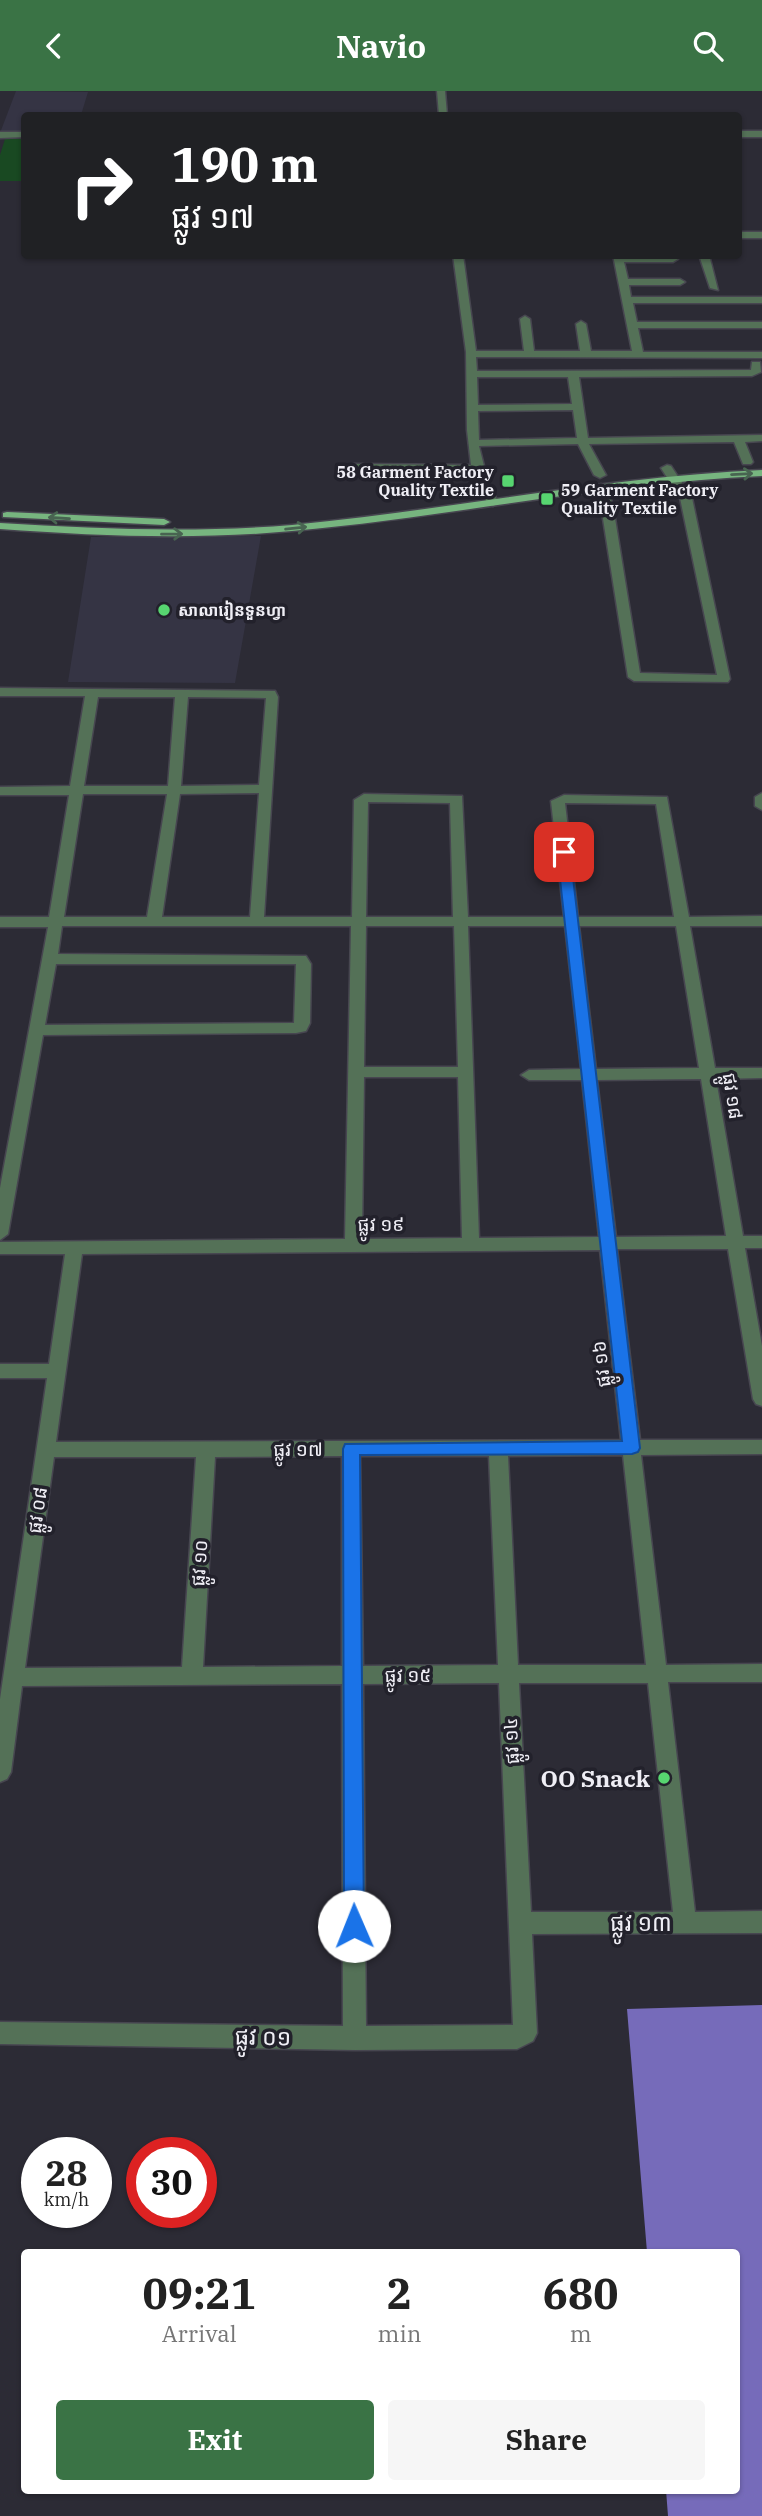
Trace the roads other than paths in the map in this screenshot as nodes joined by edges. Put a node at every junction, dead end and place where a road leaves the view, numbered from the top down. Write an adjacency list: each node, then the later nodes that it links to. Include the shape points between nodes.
1 (441, 91): 2 (street)
2 (443, 112)
3 (762, 134): 6 (street)
4 (0, 135): 5 (street)
5 (21, 135)
6 (742, 135)
7 (762, 235): 8 (street)
8 (742, 236)
9 (459, 259): 21 (street)
10 (619, 259): 12 (street)
11 (705, 259): 14 (street)
12 (623, 282): 13 (street); 15 (street)
13 (680, 282)
14 (715, 288)
15 (626, 300): 16 (street); 19 (street)
16 (762, 300)
17 (525, 319): 22 (street)
18 (581, 324): 23 (street)
19 (631, 325): 20 (street); 24 (street)
20 (762, 325)
21 (471, 354): 22 (street); 26 (street)
22 (529, 354): 23 (street)
23 (586, 354): 24 (street)
24 (638, 354): 25 (street)
25 (759, 359): 27 (street, via 752,373)
26 (471, 374): 27 (street); 29 (street)
27 (573, 374): 28 (street)
28 (578, 407): 29 (street); 32 (street)
29 (473, 408): 33 (street)
30 (738, 438): 31 (street); 32 (street); 34 (street)
31 (762, 438)
32 (583, 442): 33 (street); 41 (street)
33 (474, 443): 36 (street)
34 (747, 462): 35 (main road); 37 (main road)
35 (762, 462)
36 (477, 468): 40 (street, via 354,461); 42 (street)
37 (667, 468): 39 (street); 41 (main road)
38 (762, 473): 39 (main road, one-way to 38)
39 (673, 479): 41 (main road); 41 (street, via 686,498 724,679 634,677)
40 (353, 481)
41 (601, 481): 42 (main road); 43 (main road)
42 (485, 492): 43 (street); 47 (main road)
43 (493, 503): 47 (main road, one-way to 43, via 294,528)
44 (0, 515): 46 (main road, one-way to 44)
45 (0, 526): 46 (main road)
46 (117, 527): 47 (main road)
47 (229, 527)
48 (93, 692): 49 (street); 50 (street); 52 (street)
49 (182, 692): 51 (street, via 270,694); 53 (street)
50 (0, 694)
51 (266, 789): 53 (street); 57 (street)
52 (77, 790): 53 (street); 54 (street); 62 (street)
53 (174, 790): 56 (street)
54 (0, 791)
55 (662, 800): 63 (street, ផ្លូវ ១៦, via 558,801); 64 (street, ផ្លូវ ១៨)
56 (154, 920): 57 (street); 62 (street)
57 (257, 920): 58 (street)
58 (360, 921): 59 (street); 59 (street, via 361,800 440,797 457,799); 67 (street)
59 (462, 921): 63 (street); 68 (street)
60 (762, 921): 64 (street)
61 (0, 922): 62 (street)
62 (56, 922): 65 (street)
63 (572, 922): 64 (street); 72 (street, ផ្លូវ ១៦)
64 (682, 922): 70 (street, ផ្លូវ ១៨)
65 (48, 959): 66 (street); 66 (street, via 302,959 302,1023 296,1028)
66 (36, 1030): 73 (street)
67 (357, 1072): 68 (street); 77 (street)
68 (466, 1072): 78 (street)
69 (762, 1073): 70 (street)
70 (708, 1074): 72 (street); 74 (street, ផ្លូវ ១៨)
71 (529, 1075): 72 (street)
72 (589, 1075): 76 (street, ផ្លូវ ១៦)
73 (0, 1234)
74 (736, 1242): 75 (street, ផ្លូវ ១៩); 76 (street, ផ្លូវ ១៩); 83 (street, ផ្លូវ ១៨)
75 (762, 1242)
76 (608, 1243): 78 (street, ផ្លូវ ១៩); 86 (street, ផ្លូវ ១៦)
77 (353, 1245): 78 (street, ផ្លូវ ១៩); 80 (street, ផ្លូវ ១៩)
78 (471, 1245)
79 (0, 1248): 80 (street, ផ្លូវ ១៩)
80 (74, 1248): 82 (street, ផ្លូវ ០៨)
81 (0, 1371): 82 (street)
82 (57, 1371): 89 (street, ផ្លូវ ០៨)
83 (762, 1399)
84 (762, 1447): 86 (street, ផ្លូវ ១៧)
85 (498, 1448): 86 (street, ផ្លូវ ១៧); 88 (street, ផ្លូវ ១៧); 92 (street, ផ្លូវ ១៤)
86 (632, 1448): 91 (street, ផ្លូវ ១៦)
87 (206, 1449): 88 (street, ផ្លូវ ១៧); 89 (street, ផ្លូវ ១៧); 95 (street, ផ្លូវ ១០)
88 (351, 1449): 93 (street)
89 (45, 1450): 94 (street, ផ្លូវ ០៨)
90 (762, 1673): 91 (street, ផ្លូវ ១៥)
91 (657, 1674): 92 (street, ផ្លូវ ១៥); 98 (street, ផ្លូវ ១៦)
92 (508, 1675): 93 (street, ផ្លូវ ១៥); 100 (street, ផ្លូវ ១៤)
93 (351, 1676): 95 (street, ផ្លូវ ១៥); 103 (street)
94 (13, 1677): 95 (street, ផ្លូវ ១៥); 96 (street, ផ្លូវ ០៨)
95 (192, 1677)
96 (2, 1737): 97 (street, ផ្លូវ ០៨)
97 (0, 1772)
98 (685, 1922): 99 (street, ផ្លូវ ១៣); 100 (street, ផ្លូវ ១៣)
99 (762, 1922)
100 (520, 1923): 102 (street, ផ្លូវ ១៤)
101 (0, 2033): 103 (street, ផ្លូវ ០១)
102 (525, 2033): 103 (street, ផ្លូវ ០១, via 517,2037)
103 (355, 2038)

